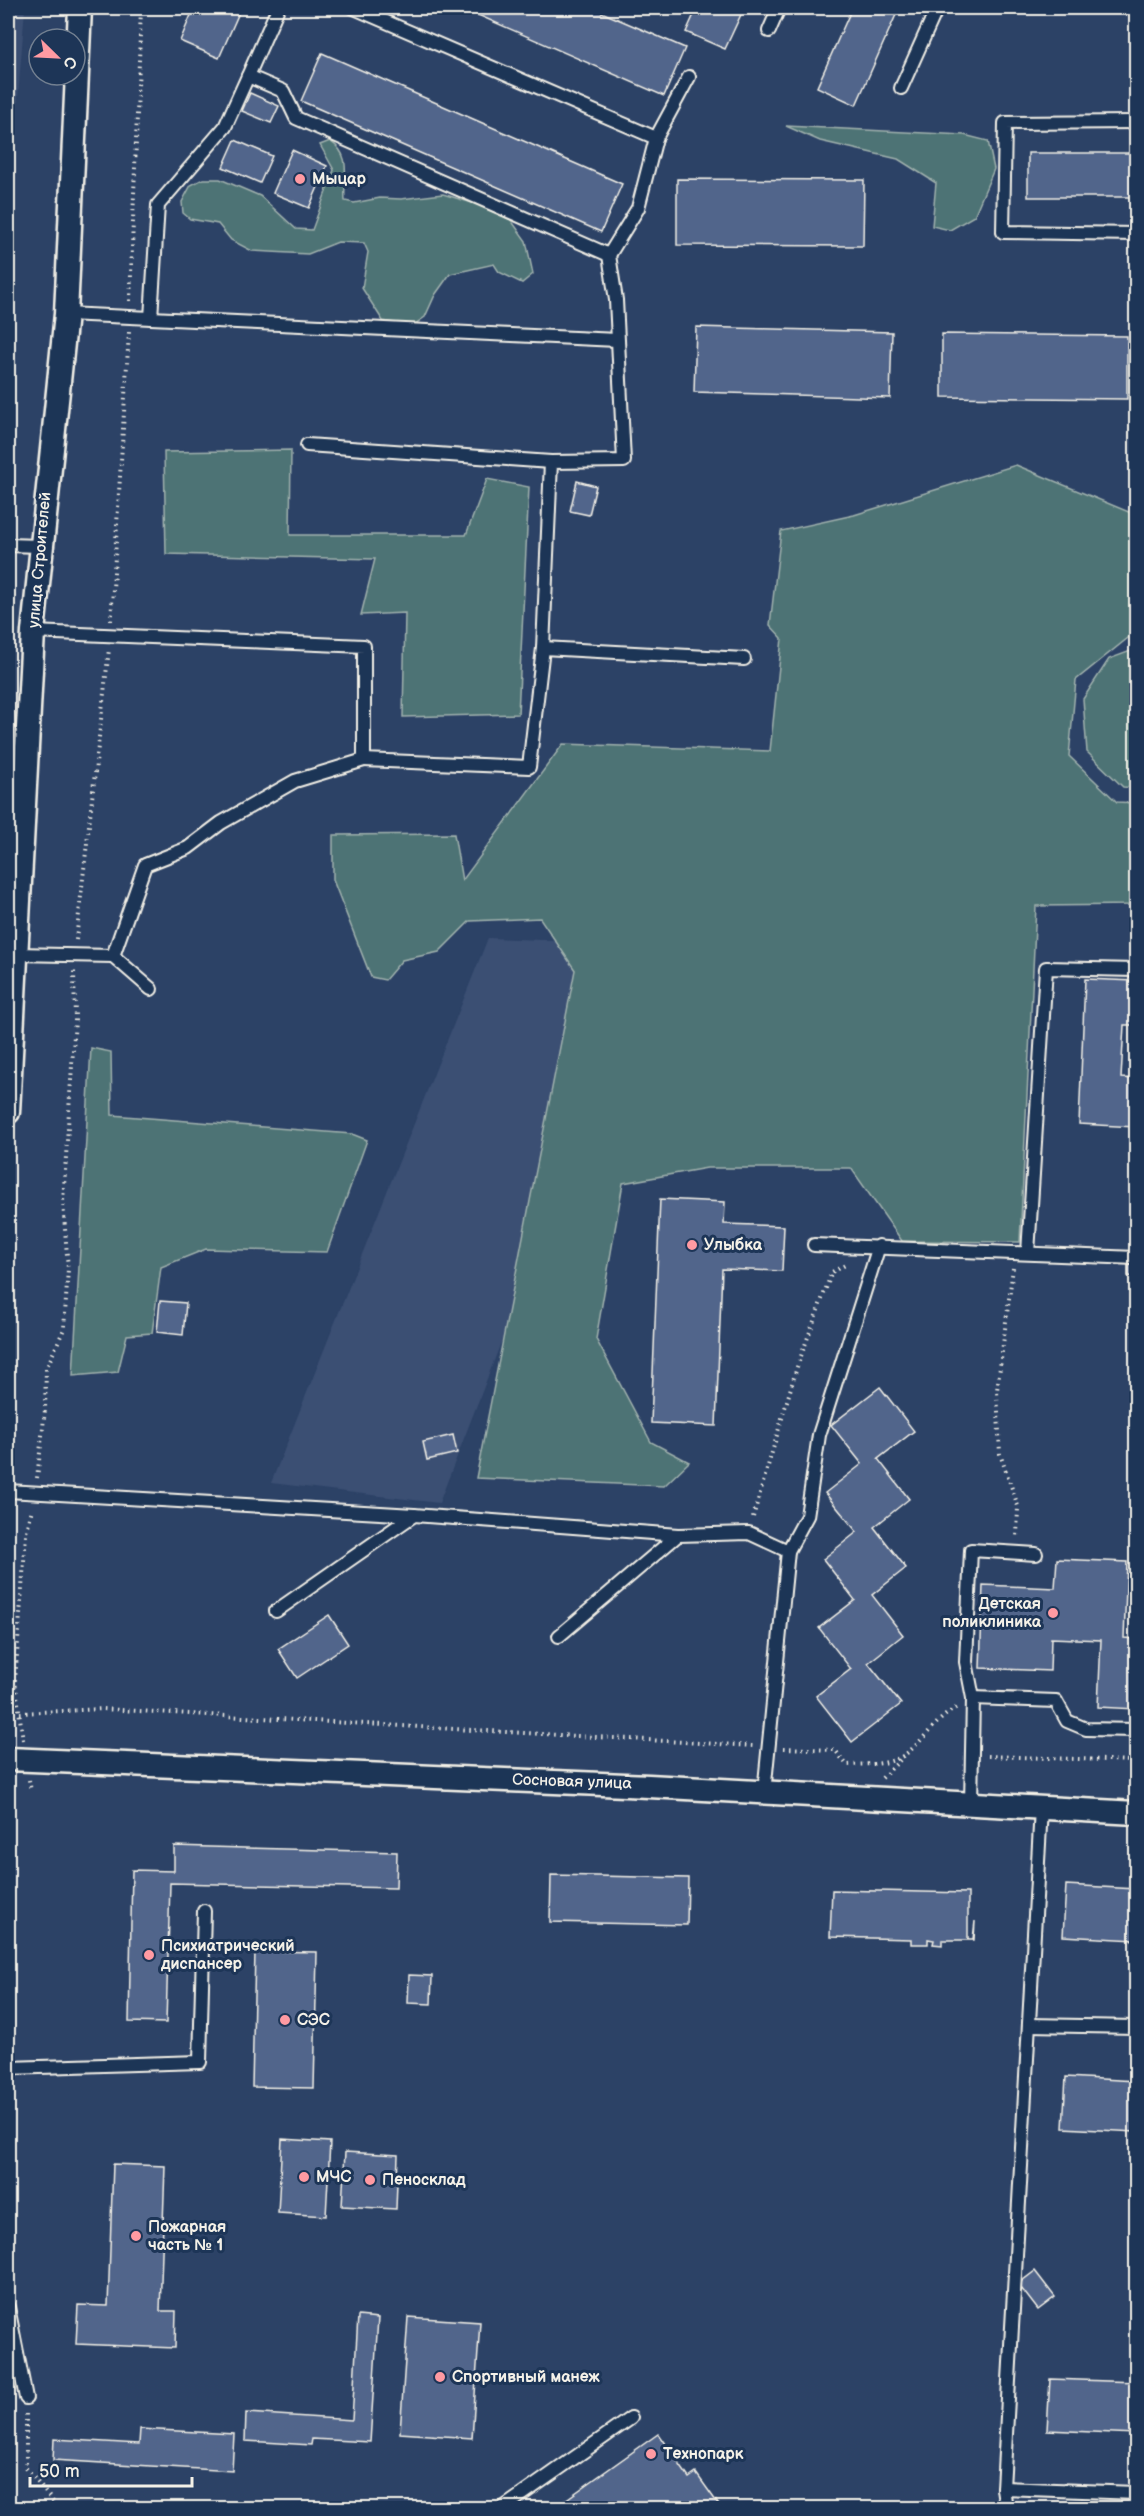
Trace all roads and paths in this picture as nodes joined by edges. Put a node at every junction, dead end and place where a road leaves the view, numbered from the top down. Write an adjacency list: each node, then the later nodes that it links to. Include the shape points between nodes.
1 (80, 8): 14 (street, улица Строителей)
2 (278, 8): 7 (lane)
3 (354, 8): 11 (lane)
4 (779, 8): 6 (lane)
5 (937, 8): 9 (lane)
6 (769, 31)
7 (248, 76): 13 (lane, via 283,91 296,118); 15 (lane, via 225,127 158,205)
8 (689, 77): 11 (lane)
9 (901, 88)
10 (1137, 122): 12 (lane, via 1005,123 1003,232)
11 (656, 138): 13 (lane, via 638,208)
12 (1137, 234)
13 (609, 255): 16 (lane)
14 (66, 314): 15 (lane); 20 (street, улица Строителей)
15 (151, 318): 16 (lane)
16 (617, 340): 18 (lane, via 624,461)
17 (307, 445): 18 (lane)
18 (551, 462): 23 (lane)
19 (8, 545): 20 (lane)
20 (40, 546): 21 (street, улица Строителей)
21 (33, 632): 22 (lane); 26 (street, улица Строителей)
22 (110, 635): 25 (lane, via 364,646); 27 (path)
23 (543, 648): 24 (lane); 25 (lane, via 529,767)
24 (744, 659)
25 (364, 760): 28 (lane, via 295,781 221,823 188,848 145,865)
26 (16, 954): 27 (lane); 31 (street, улица Строителей)
27 (74, 955): 28 (lane); 38 (path, via 75,1020 63,1203 68,1269 64,1329 46,1369)
28 (113, 956): 30 (lane)
29 (1137, 970): 35 (lane, via 1046,968)
30 (151, 989)
31 (8, 1112)
32 (814, 1245): 33 (lane)
33 (879, 1246): 34 (lane); 40 (path, via 832,1272 797,1367); 42 (lane, via 819,1435 807,1516)
34 (1015, 1252): 35 (lane); 43 (path, via 997,1390 1000,1454 1018,1506)
35 (1028, 1253): 36 (lane)
36 (1137, 1258)
37 (8, 1491): 38 (lane)
38 (36, 1492): 39 (lane); 48 (path, via 26,1535 15,1681)
39 (414, 1515): 41 (lane); 45 (lane)
40 (749, 1533): 41 (lane); 42 (lane)
41 (678, 1535): 46 (lane)
42 (788, 1551): 50 (lane)
43 (1016, 1553): 44 (lane); 47 (lane, via 971,1550 966,1662)
44 (1036, 1554)
45 (276, 1611)
46 (559, 1636)
47 (973, 1698): 49 (lane, via 1056,1701 1067,1722 1086,1729); 51 (path, via 945,1714); 52 (lane)
48 (20, 1713): 50 (path, via 103,1709); 53 (path)
49 (1137, 1730)
50 (768, 1747): 55 (path, via 835,1750); 59 (lane)
51 (906, 1755): 55 (path, via 880,1764); 57 (path, via 882,1778)
52 (972, 1755): 54 (path); 60 (lane)
53 (17, 1760): 58 (path); 59 (street, Сосновая улица)
54 (1137, 1761)
55 (847, 1765): 56 (path)
56 (855, 1773)
57 (873, 1780)
58 (31, 1791)
59 (764, 1793): 60 (street, Сосновая улица)
60 (971, 1804): 61 (street, Сосновая улица)
61 (1041, 1808): 62 (street, Сосновая улица); 64 (lane)
62 (1137, 1813)
63 (204, 1911): 66 (lane, via 200,2062)
64 (1029, 2025): 65 (lane); 70 (lane)
65 (1137, 2028)
66 (8, 2068)
67 (8, 2307): 68 (lane)
68 (26, 2398): 72 (path, via 26,2468)
69 (631, 2418): 73 (lane)
70 (1003, 2488): 71 (lane); 74 (lane)
71 (1137, 2493)
72 (58, 2508)
73 (503, 2508)
74 (1006, 2508)

